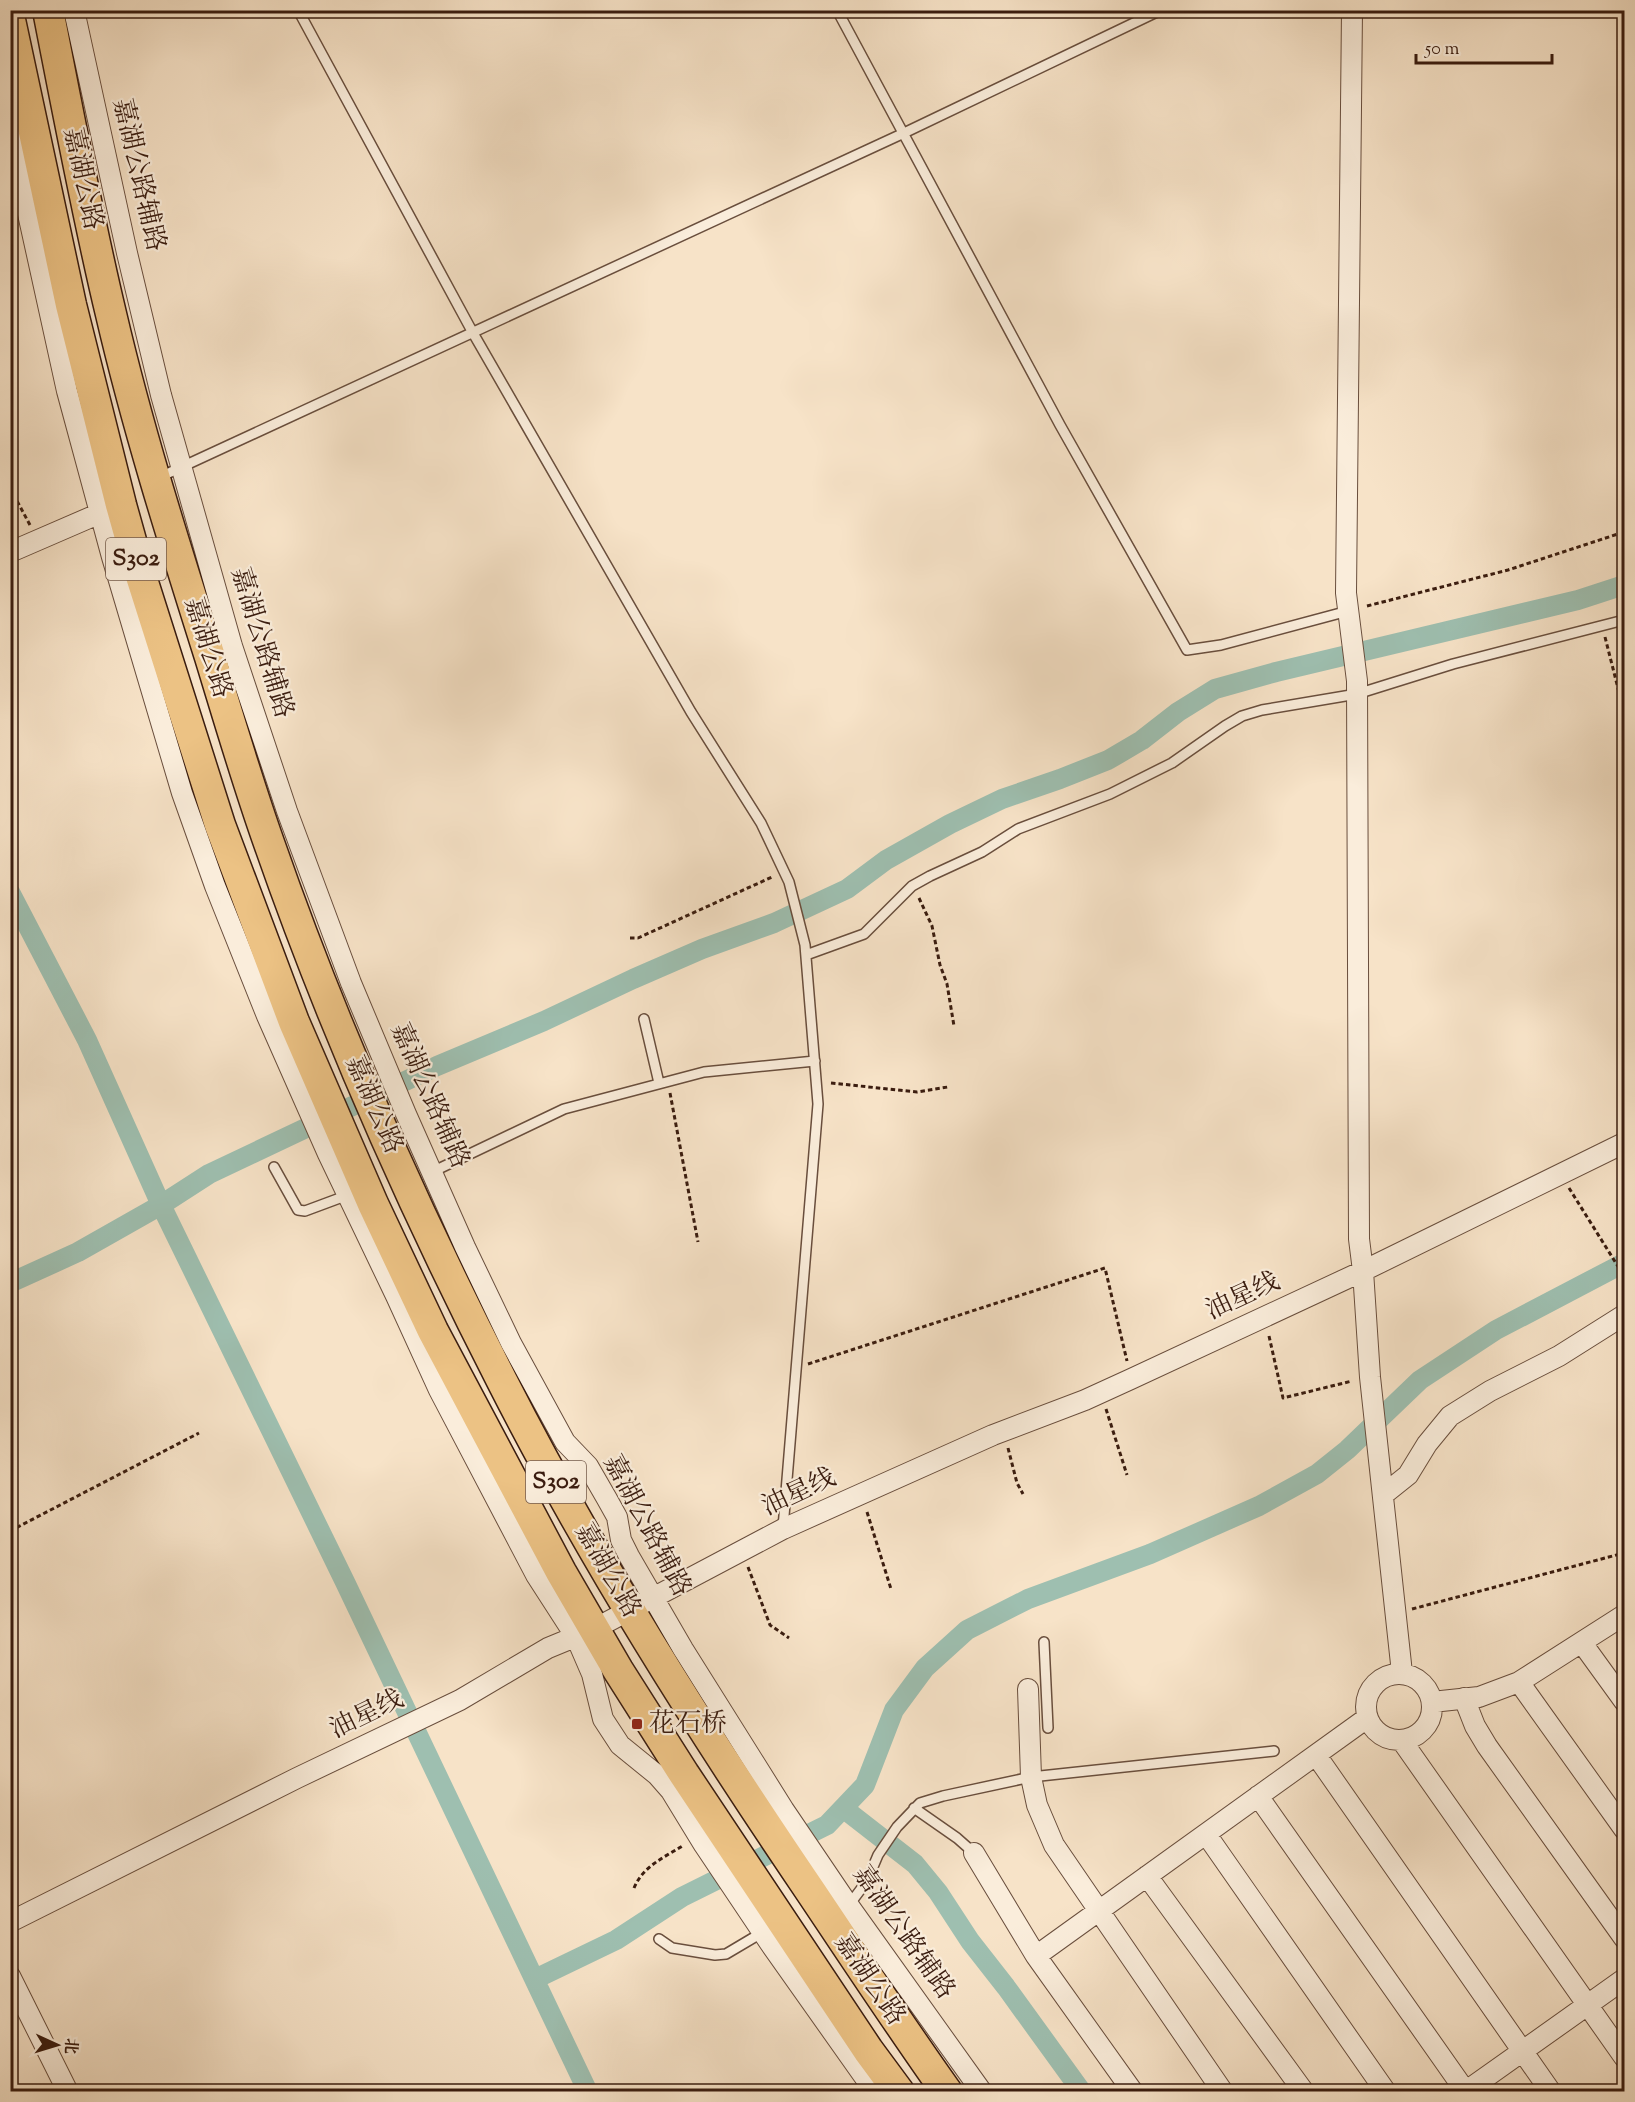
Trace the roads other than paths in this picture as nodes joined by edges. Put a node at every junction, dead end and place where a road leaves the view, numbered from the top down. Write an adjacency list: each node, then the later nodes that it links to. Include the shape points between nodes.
1 (48, 10): 13 (main road, 嘉湖公路 / S302, via 111,314)
2 (74, 10): 12 (street, 嘉湖公路辅路, via 161,395)
3 (298, 10): 11 (lane)
4 (837, 10): 9 (lane)
5 (1161, 10): 9 (lane)
6 (1352, 10): 16 (street, via 1346,570)
7 (10, 20): 10 (main road, 嘉湖公路 / S302)
8 (10, 132): 10 (street)
9 (904, 133): 11 (lane); 16 (lane, via 1060,425 1187,650)
10 (28, 205): 14 (main road, 嘉湖公路 / S302, via 76,327)
11 (473, 333): 12 (lane); 19 (lane, via 691,712 760,823 789,882)
12 (182, 466): 13 (lane); 21 (street, 嘉湖公路辅路, via 256,724 335,940)
13 (155, 480): 21 (main road, 嘉湖公路 / S302, via 268,842 308,949)
14 (110, 509): 15 (street); 26 (main road, 嘉湖公路 / S302, via 140,573 219,825 290,1011 311,1086)
15 (15, 550)
16 (1349, 618): 18 (street)
17 (1624, 621): 18 (lane)
18 (1357, 688): 19 (lane, via 1242,716 1172,763 1110,794 1018,829 982,852 930,876 912,886 864,934); 30 (street, via 1359,1239)
19 (806, 955): 22 (lane)
20 (644, 1019): 23 (lane)
21 (368, 1060): 24 (main road, 嘉湖公路 / S302)
22 (814, 1061): 23 (lane, via 704,1072); 33 (lane, via 818,1104)
23 (663, 1082): 28 (lane, via 564,1109)
24 (393, 1119): 28 (street, 嘉湖公路辅路); 34 (main road, 嘉湖公路 / S302, via 502,1383 545,1462)
25 (1624, 1143): 30 (street, 油星线)
26 (337, 1149): 29 (street); 36 (main road, 嘉湖公路 / S302, via 561,1572)
27 (274, 1167): 29 (lane, via 298,1210)
28 (432, 1172): 34 (street, 嘉湖公路辅路, via 511,1343 565,1442 588,1466 617,1516)
29 (348, 1195): 36 (street, via 478,1468 536,1575)
30 (1363, 1271): 32 (street); 33 (street, 油星线, via 1101,1393 1002,1432)
31 (1624, 1315): 32 (street, via 1560,1356 1450,1416 1408,1475)
32 (1383, 1495): 39 (street)
33 (783, 1529): 34 (street, 油星线)
34 (642, 1605): 36 (street, 油星线); 58 (main road, 嘉湖公路 / S302)
35 (1624, 1615): 38 (street)
36 (585, 1633): 55 (main road, 嘉湖公路 / S302, via 684,1774); 55 (street, via 603,1719 620,1745 657,1775); 61 (street, 油星线, via 548,1648 448,1706)
37 (1044, 1642): 41 (lane)
38 (1582, 1643): 40 (street); 43 (street)
39 (1402, 1673): 44 (street, via 1422,1682); 45 (street, via 1390,1674 1372,1686 1365,1707)
40 (1519, 1682): 42 (street, via 1479,1697); 53 (street)
41 (1034, 1697): 46 (lane); 50 (street)
42 (1464, 1698): 44 (street); 63 (street, via 1487,1746)
43 (1624, 1701)
44 (1432, 1702): 47 (street, via 1432,1713 1422,1732)
45 (1367, 1718): 47 (street, via 1380,1736); 49 (street)
46 (1048, 1728)
47 (1402, 1741): 68 (street)
48 (1274, 1751): 50 (lane)
49 (1316, 1755): 51 (street); 69 (street)
50 (1030, 1777): 52 (lane, via 943,1796); 60 (street, via 1054,1845)
51 (1258, 1797): 54 (street); 80 (street)
52 (914, 1808): 56 (lane); 59 (lane, via 878,1855 867,1881)
53 (1624, 1829)
54 (1206, 1834): 57 (street); 79 (street)
55 (710, 1840): 62 (main road, 嘉湖公路 / S302)
56 (974, 1853): 65 (street)
57 (1147, 1876): 60 (street); 78 (street)
58 (827, 1894): 59 (street, 嘉湖公路辅路); 74 (main road, 嘉湖公路, via 844,1944)
59 (849, 1906): 75 (street, 嘉湖公路辅路)
60 (1098, 1912): 65 (street); 77 (street)
61 (10, 1922)
62 (766, 1923): 64 (lane, via 726,1954 672,1948); 72 (street); 73 (main road, 嘉湖公路)
63 (1624, 1938)
64 (659, 1939)
65 (1036, 1956): 76 (street)
66 (10, 1976): 71 (street)
67 (1624, 1979): 68 (street)
68 (1588, 2005): 69 (street); 70 (street)
69 (1523, 2051): 80 (street); 81 (street)
70 (1624, 2057)
71 (68, 2091)
72 (875, 2091)
73 (899, 2091)
74 (946, 2091)
75 (982, 2091)
76 (1133, 2091)
77 (1222, 2091)
78 (1304, 2091)
79 (1386, 2091)
80 (1466, 2091)
81 (1551, 2091)

